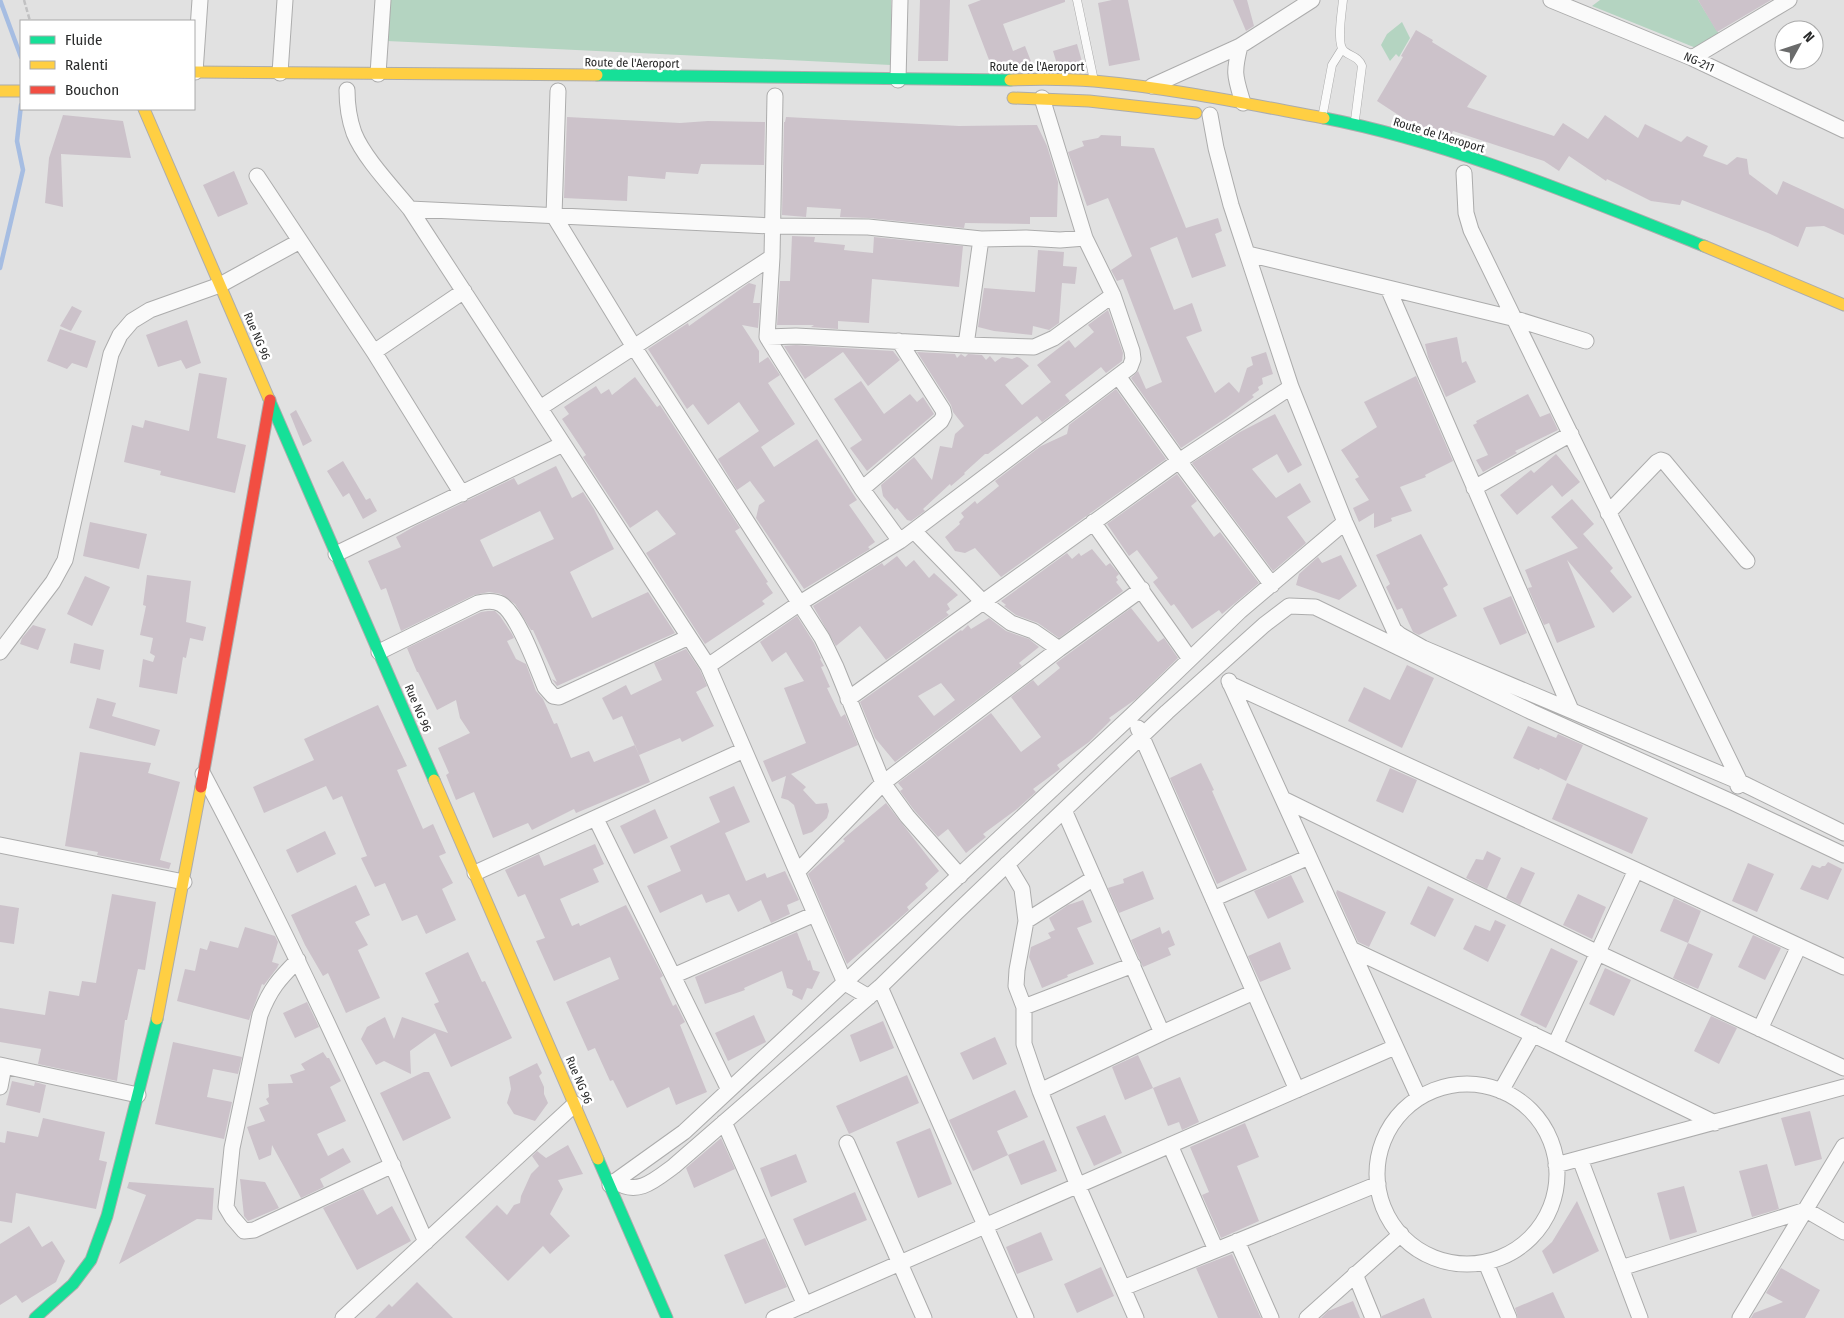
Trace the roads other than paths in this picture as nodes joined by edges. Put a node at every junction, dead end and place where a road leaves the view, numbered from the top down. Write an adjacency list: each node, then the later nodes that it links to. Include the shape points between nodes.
1 (200, 0): 13 (street)
2 (285, 0): 15 (street)
3 (383, 0): 16 (street)
4 (900, 0): 17 (street)
5 (1076, 0): 18 (lane)
6 (1312, 0): 10 (street)
7 (1343, 0): 11 (lane)
8 (1551, 0): 12 (street, NG-211)
9 (1789, 0): 12 (street)
10 (1240, 46): 19 (street); 27 (street, via 1234,68)
11 (1342, 49): 30 (lane, via 1332,65); 31 (lane, via 1357,58 1362,66)
12 (1692, 58): 32 (street, NG-211)
13 (195, 60)
14 (195, 72): 15 (main road, Route de l'Aeroport)
15 (280, 73): 16 (main road, Route de l'Aeroport)
16 (378, 74): 17 (main road, Route de l'Aeroport)
17 (898, 80): 18 (main road, Route de l'Aeroport)
18 (1094, 81): 19 (main road, Route de l'Aeroport)
19 (1148, 88): 27 (main road, Route de l'Aeroport)
20 (347, 90): 35 (street, via 347,109 354,134)
21 (0, 91): 22 (main road)
22 (20, 91)
23 (558, 91): 36 (street)
24 (775, 96): 37 (street)
25 (1003, 98): 26 (main road)
26 (1042, 98): 29 (main road); 38 (street)
27 (1243, 103): 30 (main road, Route de l'Aeroport)
28 (144, 110): 43 (main road, Rue NG 96)
29 (1215, 116): 41 (street, via 1216,148)
30 (1322, 118): 31 (main road, Route de l'Aeroport)
31 (1354, 124): 47 (main road, Route de l'Aeroport, via 1532,179)
32 (1844, 130)
33 (1464, 173): 48 (street, via 1466,214 1471,230)
34 (257, 176): 40 (street)
35 (410, 209): 36 (street); 45 (street)
36 (554, 216): 37 (street); 53 (street)
37 (772, 226): 39 (street, via 868,226); 42 (street)
38 (1085, 238): 39 (street); 46 (street)
39 (981, 239): 52 (street)
40 (300, 241): 43 (street); 54 (street)
41 (1248, 254): 44 (street); 56 (street)
42 (772, 257): 49 (street); 53 (street)
43 (220, 285): 57 (main road, Rue NG 96); 78 (street, via 150,310 132,321 120,335 111,354 65,560 53,582)
44 (1388, 288): 48 (street); 62 (street)
45 (464, 291): 54 (street); 58 (street)
46 (1113, 295): 52 (street, via 1040,345); 55 (street, via 1133,356 1130,367)
47 (1844, 305)
48 (1516, 319): 51 (street); 59 (street)
49 (767, 337): 50 (street); 63 (street)
50 (900, 341): 52 (street); 63 (street, via 944,415 940,422)
51 (1586, 341)
52 (966, 345)
53 (634, 347): 58 (street); 75 (street)
54 (374, 352): 64 (street)
55 (1118, 376): 61 (street); 68 (street)
56 (1291, 387): 61 (street); 67 (street)
57 (270, 400): 70 (main road, Rue NG 96); 89 (main road)
58 (540, 408): 60 (street)
59 (1571, 434): 62 (street); 65 (street)
60 (563, 444): 64 (street); 76 (street)
61 (1179, 462): 66 (street); 72 (street)
62 (1474, 488): 85 (street)
63 (862, 489): 69 (street)
64 (462, 494): 70 (street)
65 (1608, 513): 71 (street, via 1657,462 1664,461); 90 (street)
66 (1093, 522): 73 (street); 74 (street)
67 (1345, 522): 72 (street); 85 (street, via 1396,632 1423,648)
68 (914, 531): 69 (street); 74 (street)
69 (900, 541): 75 (street)
70 (336, 554): 79 (main road, Rue NG 96)
71 (1747, 561)
72 (1272, 584): 80 (street)
73 (1142, 589): 77 (street); 80 (street)
74 (983, 602): 77 (street, via 1011,623 1036,632); 84 (street)
75 (800, 603): 82 (street); 84 (street, via 833,660)
76 (689, 637): 79 (street, via 559,697 553,696 545,687 518,624 502,604 493,601 478,603); 82 (street)
77 (1059, 649): 91 (street)
78 (0, 652)
79 (379, 652): 103 (main road, Rue NG 96)
80 (1190, 659): 86 (street)
81 (1221, 664): 83 (street); 87 (street); 93 (street, via 1289,606 1315,607 1532,712)
82 (708, 666): 88 (street)
83 (1230, 684): 92 (street); 101 (street)
84 (848, 698): 91 (street)
85 (1571, 710): 90 (street)
86 (1132, 715): 87 (street); 104 (street)
87 (1142, 737): 94 (street); 107 (street)
88 (744, 750): 95 (street); 102 (street)
89 (203, 774): 106 (main road); 113 (street)
90 (1740, 782): 93 (street); 96 (street)
91 (883, 783): 102 (street); 104 (street, via 907,816)
92 (1283, 799): 99 (street); 112 (street)
93 (1732, 802): 98 (street)
94 (1064, 810): 100 (street); 105 (street)
95 (596, 819): 103 (street); 116 (street)
96 (1844, 833)
97 (0, 845): 106 (street)
98 (1844, 855)
99 (1309, 857): 107 (street); 111 (street)
100 (1007, 864): 109 (street, via 1022,889); 118 (street)
101 (1636, 870): 110 (street); 112 (street)
102 (797, 872): 108 (street)
103 (475, 874): 136 (main road, Rue NG 96)
104 (960, 876): 117 (street)
105 (1094, 878): 109 (street); 114 (street)
106 (184, 882): 134 (main road)
107 (1213, 899): 119 (street)
108 (815, 914): 116 (street); 117 (street)
109 (1026, 921): 120 (street, via 1016,986)
110 (1798, 946): 115 (street); 121 (street)
111 (1351, 949): 123 (street); 125 (street)
112 (1598, 953): 121 (street); 124 (street)
113 (298, 960): 143 (street); 143 (street, via 276,983 260,1015 232,1148 226,1207 244,1231 254,1230)
114 (1133, 965): 120 (street); 122 (street)
115 (1844, 967)
116 (673, 976): 130 (street)
117 (845, 983): 118 (street); 130 (street)
118 (874, 992): 137 (street); 149 (street)
119 (1254, 992): 122 (street); 131 (street)
120 (1024, 1006): 132 (street, via 1024,1044)
121 (1760, 1029): 127 (street)
122 (1162, 1033): 132 (street)
123 (1532, 1034): 124 (street); 133 (street)
124 (1555, 1045): 138 (street)
125 (1396, 1047): 131 (street); 135 (street)
126 (2, 1066): 128 (street); 134 (street)
127 (1844, 1068)
128 (0, 1087)
129 (1844, 1088): 138 (street)
130 (729, 1090): 145 (street, via 684,1132)
131 (1297, 1090): 140 (street)
132 (1040, 1091): 147 (street)
133 (1501, 1091): 135 (street, via 1460,1084 1433,1090); 144 (street, via 1525,1105 1534,1115 1549,1138)
134 (138, 1095): 161 (main road, via 107,1216 91,1260 73,1284)
135 (1419, 1098): 146 (street, via 1405,1108 1385,1136 1379,1156)
136 (574, 1104): 145 (main road, Rue NG 96); 153 (street)
137 (724, 1122): 145 (street, via 653,1182 624,1188); 160 (street)
138 (1715, 1123): 142 (street)
139 (847, 1143): 155 (street)
140 (1170, 1146): 147 (street); 154 (street)
141 (1844, 1146): 148 (street)
142 (1580, 1159): 144 (street); 157 (street)
143 (393, 1164): 153 (street)
144 (1556, 1165): 156 (street, via 1556,1192 1540,1228 1510,1254)
145 (612, 1183): 163 (main road, Rue NG 96)
146 (1378, 1184): 151 (street, via 1385,1211); 152 (street)
147 (1078, 1186): 149 (street); 159 (street)
148 (1806, 1210): 150 (street); 157 (street); 173 (street)
149 (986, 1226): 155 (street); 166 (street)
150 (1844, 1232)
151 (1401, 1234): 156 (street, via 1434,1258 1460,1264); 158 (street)
152 (1237, 1241): 154 (street); 168 (street)
153 (426, 1242): 162 (street)
154 (1216, 1250): 159 (street)
155 (900, 1263): 160 (street); 165 (street)
156 (1486, 1263): 171 (street)
157 (1621, 1268): 172 (street)
158 (1355, 1274): 169 (street); 170 (street)
159 (1122, 1288): 167 (street)
160 (805, 1305): 164 (street)
161 (35, 1318)
162 (343, 1318)
163 (667, 1318)
164 (774, 1318)
165 (924, 1318)
166 (1026, 1318)
167 (1136, 1318)
168 (1271, 1318)
169 (1307, 1318)
170 (1374, 1318)
171 (1509, 1318)
172 (1640, 1318)
173 (1740, 1318)

